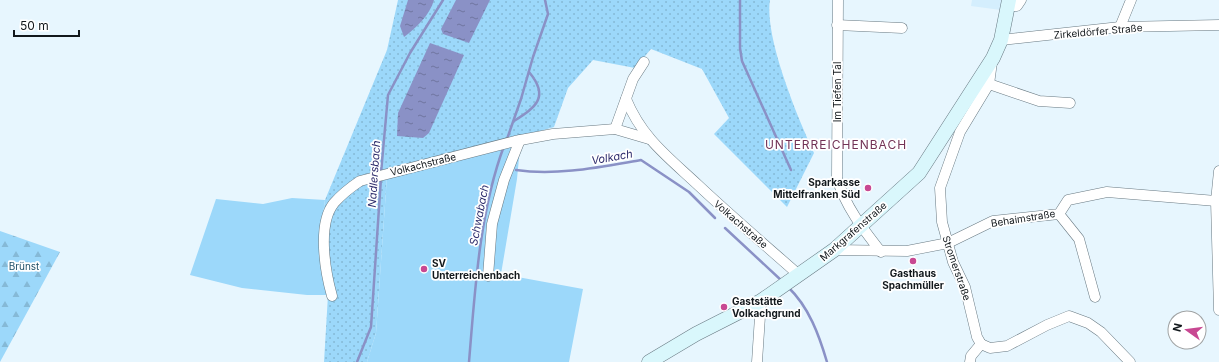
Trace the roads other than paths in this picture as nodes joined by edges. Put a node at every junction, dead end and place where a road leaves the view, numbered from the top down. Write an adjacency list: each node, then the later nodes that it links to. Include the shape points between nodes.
1 (838, 0): 5 (street, Im Tiefen Tal)
2 (1021, 0): 4 (street, via 1017,6)
3 (1131, 0): 7 (street)
4 (1008, 3): 9 (main road, Markgrafenstraße)
5 (837, 25): 8 (street); 21 (street, Im Tiefen Tal, via 837,178 842,195)
6 (1219, 25): 7 (street, Zirkeldörfer Straße)
7 (1120, 27): 9 (street, Zirkeldörfer Straße)
8 (902, 28)
9 (1001, 40): 10 (main road, Markgrafenstraße)
10 (993, 58): 12 (street, Stromerstraße); 21 (main road, Markgrafenstraße, via 919,173)
11 (644, 62): 13 (street, via 633,78)
12 (989, 84): 14 (street, via 1040,101); 22 (street, Stromerstraße, via 960,132 940,188 942,222)
13 (626, 99): 15 (street); 16 (street, Volkachstraße, via 634,118)
14 (1070, 103)
15 (615, 130): 16 (street, Volkachstraße); 17 (street, Volkachstraße, via 553,134)
16 (649, 140): 26 (street, Volkachstraße)
17 (518, 141): 25 (street, via 492,224); 27 (street, Volkachstraße, via 360,181 344,193 333,204 327,218 324,244 327,279)
18 (1219, 171): 19 (street)
19 (1216, 201): 20 (street, Behaimstraße, via 1107,192 1068,200); 30 (street)
20 (1059, 214): 22 (street, Behaimstraße, via 993,220); 28 (street, via 1079,239)
21 (860, 225): 23 (main road, Markgrafenstraße); 24 (street, Im Tiefen Tal)
22 (948, 243): 24 (street, Behaimstraße, via 907,251); 31 (street, Stromerstraße, via 953,262 965,287)
23 (834, 250): 24 (street, Behaimstraße); 26 (main road, Markgrafenstraße)
24 (881, 252)
25 (488, 276)
26 (797, 276): 29 (main road, Markgrafenstraße)
27 (332, 296)
28 (1095, 297)
29 (762, 301): 32 (main road, Markgrafenstraße, via 696,334); 33 (street)
30 (1219, 310)
31 (982, 344): 34 (street, via 971,356); 35 (street, via 990,348 1007,346 1069,316 1088,322)
32 (649, 362)
33 (757, 362)
34 (970, 362)
35 (1130, 362)

